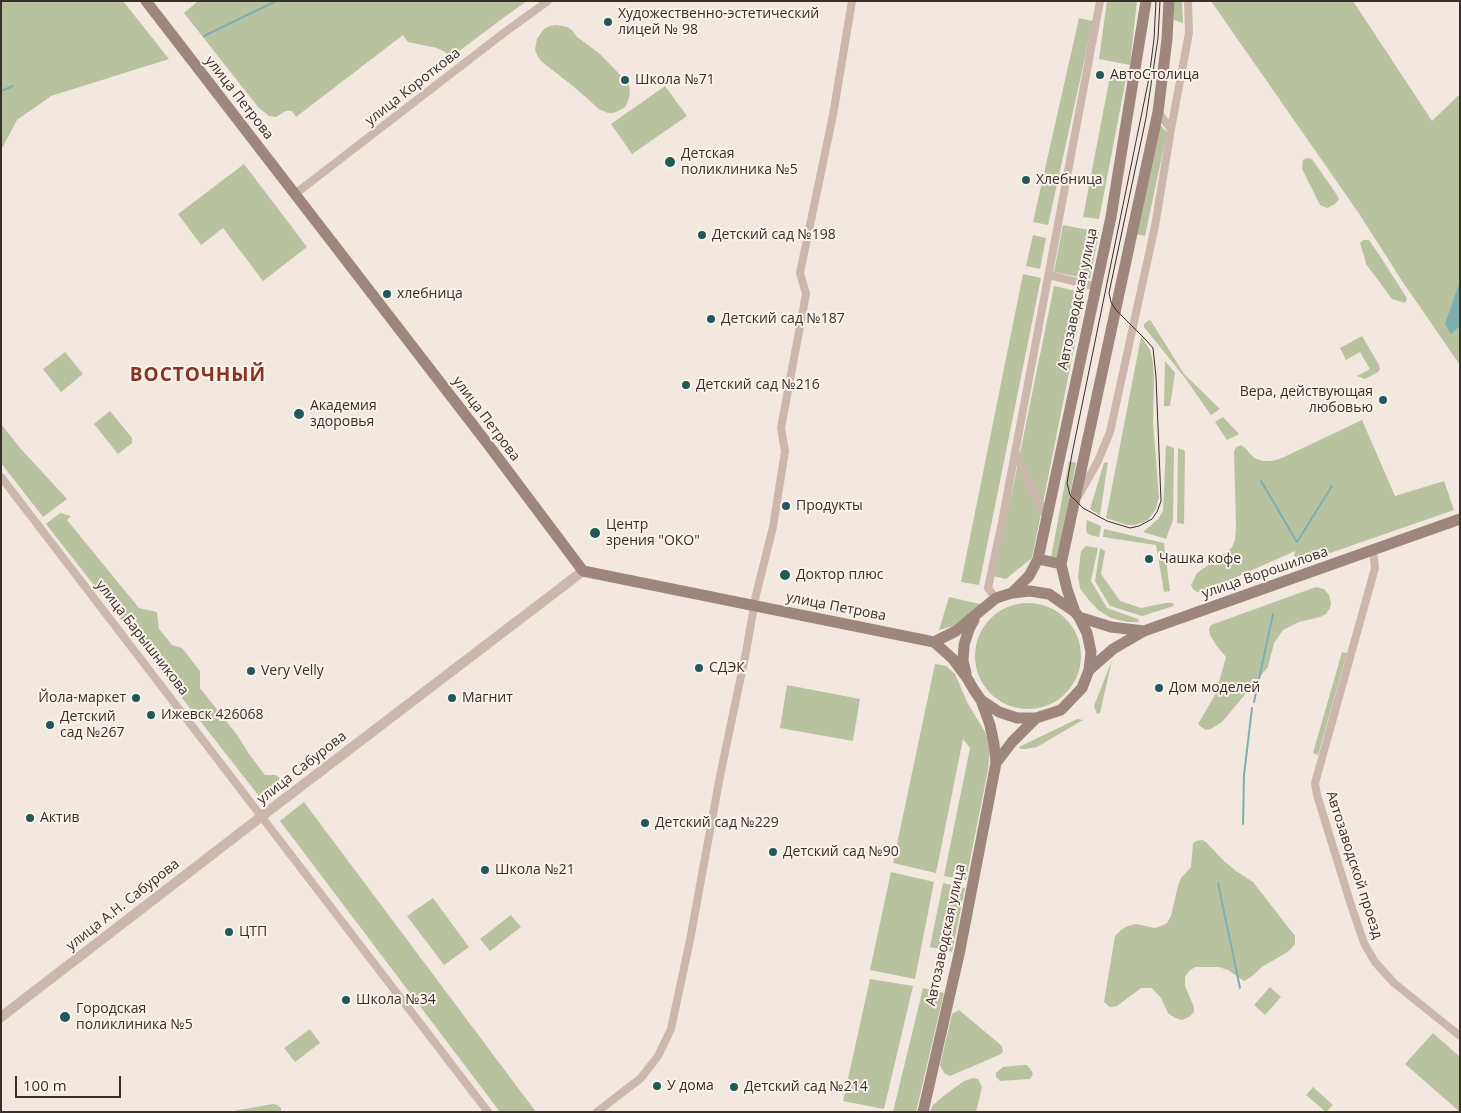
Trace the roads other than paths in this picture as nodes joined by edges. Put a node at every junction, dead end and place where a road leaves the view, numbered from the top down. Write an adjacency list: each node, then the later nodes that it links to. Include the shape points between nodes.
1 (146, 1): 10 (main road, улица Петрова)
2 (548, 1): 10 (street, улица Короткова)
3 (852, 1): 24 (street, via 834,115 800,273 806,294 781,428 785,451 773,527)
4 (1100, 1): 11 (street)
5 (1146, 1): 12 (main road, Автозаводская улица)
6 (1169, 1): 8 (main road)
7 (1188, 1): 9 (street, via 1189,33)
8 (1158, 112): 9 (street); 15 (main road)
9 (1171, 129): 15 (street, via 1155,226 1110,432)
10 (295, 194): 21 (main road, улица Петрова)
11 (1049, 275): 12 (street); 13 (street)
12 (1097, 287): 16 (main road, Автозаводская улица)
13 (1015, 452): 16 (street); 23 (street, via 988,588)
14 (1, 477): 34 (street, улица Барышникова)
15 (1073, 505): 20 (main road)
16 (1046, 516): 19 (main road, Автозаводская улица)
17 (1460, 519): 18 (main road, улица Ворошилова)
18 (1373, 550): 27 (main road, улица Ворошилова); 36 (street, Автозаводской проезд, via 1375,568 1315,783 1317,795 1364,943 1375,962 1394,983)
19 (1038, 559): 20 (main road); 22 (main road, Автозаводская улица, via 1029,576)
20 (1061, 564): 26 (main road)
21 (583, 571): 24 (main road, улица Петрова); 34 (street, улица Сабурова)
22 (1012, 592): 23 (main road); 26 (main road, via 1049,594)
23 (996, 598): 25 (main road)
24 (754, 606): 28 (main road, улица Петрова); 38 (street, via 670,1029 658,1056 641,1078)
25 (977, 614): 28 (main road, via 956,631); 30 (main road, via 964,645)
26 (1077, 614): 27 (main road, улица Ворошилова, via 1111,627); 29 (main road, via 1087,633 1091,652)
27 (1144, 631): 29 (main road, via 1113,649)
28 (934, 642): 30 (main road, via 953,659)
29 (1089, 670): 32 (main road, via 1082,688 1061,710)
30 (967, 678): 31 (main road)
31 (981, 700): 32 (main road, via 999,712 1017,718); 33 (main road, via 990,725)
32 (1036, 718): 33 (main road)
33 (996, 763): 39 (main road, Автозаводская улица, via 960,950)
34 (262, 816): 35 (street, улица А.Н. Сабурова); 37 (street, улица Сабурова)
35 (1, 1017)
36 (1460, 1035)
37 (488, 1112)
38 (597, 1112)
39 (923, 1112)

